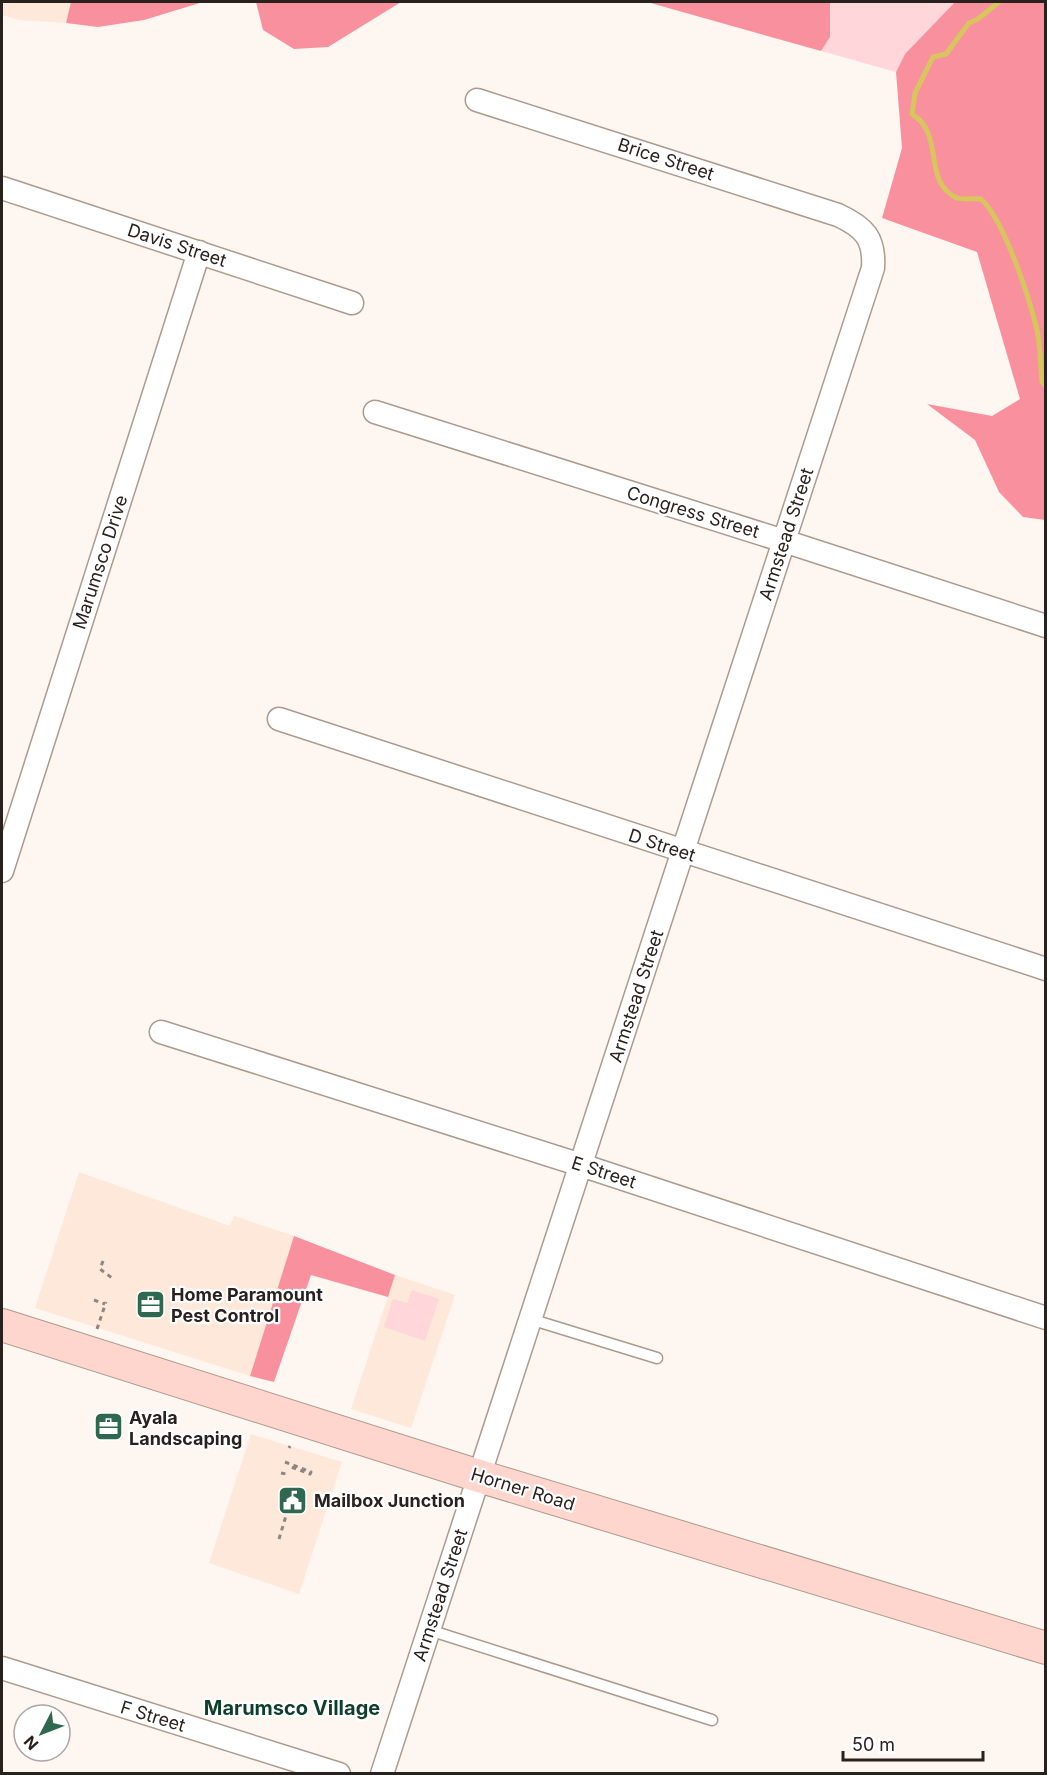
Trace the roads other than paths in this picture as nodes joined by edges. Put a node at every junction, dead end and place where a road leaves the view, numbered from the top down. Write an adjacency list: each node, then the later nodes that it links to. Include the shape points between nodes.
1 (477, 100): 3 (street, Brice Street, via 818,208)
2 (2, 188): 4 (street, Davis Street)
3 (854, 223): 7 (street, Armstead Street, via 871,241 873,268)
4 (199, 252): 5 (street, Davis Street); 11 (street, Marumsco Drive)
5 (352, 303)
6 (375, 412): 7 (street, Congress Street)
7 (784, 541): 8 (street, Congress Street); 10 (street, Armstead Street)
8 (1046, 626)
9 (279, 719): 10 (street, D Street)
10 (683, 851): 12 (street, D Street); 14 (street, Armstead Street)
11 (2, 871)
12 (1046, 969)
13 (161, 1032): 14 (street, E Street)
14 (581, 1165): 15 (street, E Street); 16 (street, Armstead Street)
15 (1046, 1317)
16 (530, 1319): 18 (lane); 19 (street, Armstead Street)
17 (2, 1324): 19 (main road, Horner Road)
18 (657, 1358)
19 (479, 1476): 20 (street, Armstead Street); 21 (main road, Horner Road)
20 (429, 1630): 23 (lane); 25 (street, Armstead Street)
21 (1046, 1648)
22 (2, 1668): 24 (street, F Street)
23 (712, 1720)
24 (339, 1773)
25 (382, 1773)

